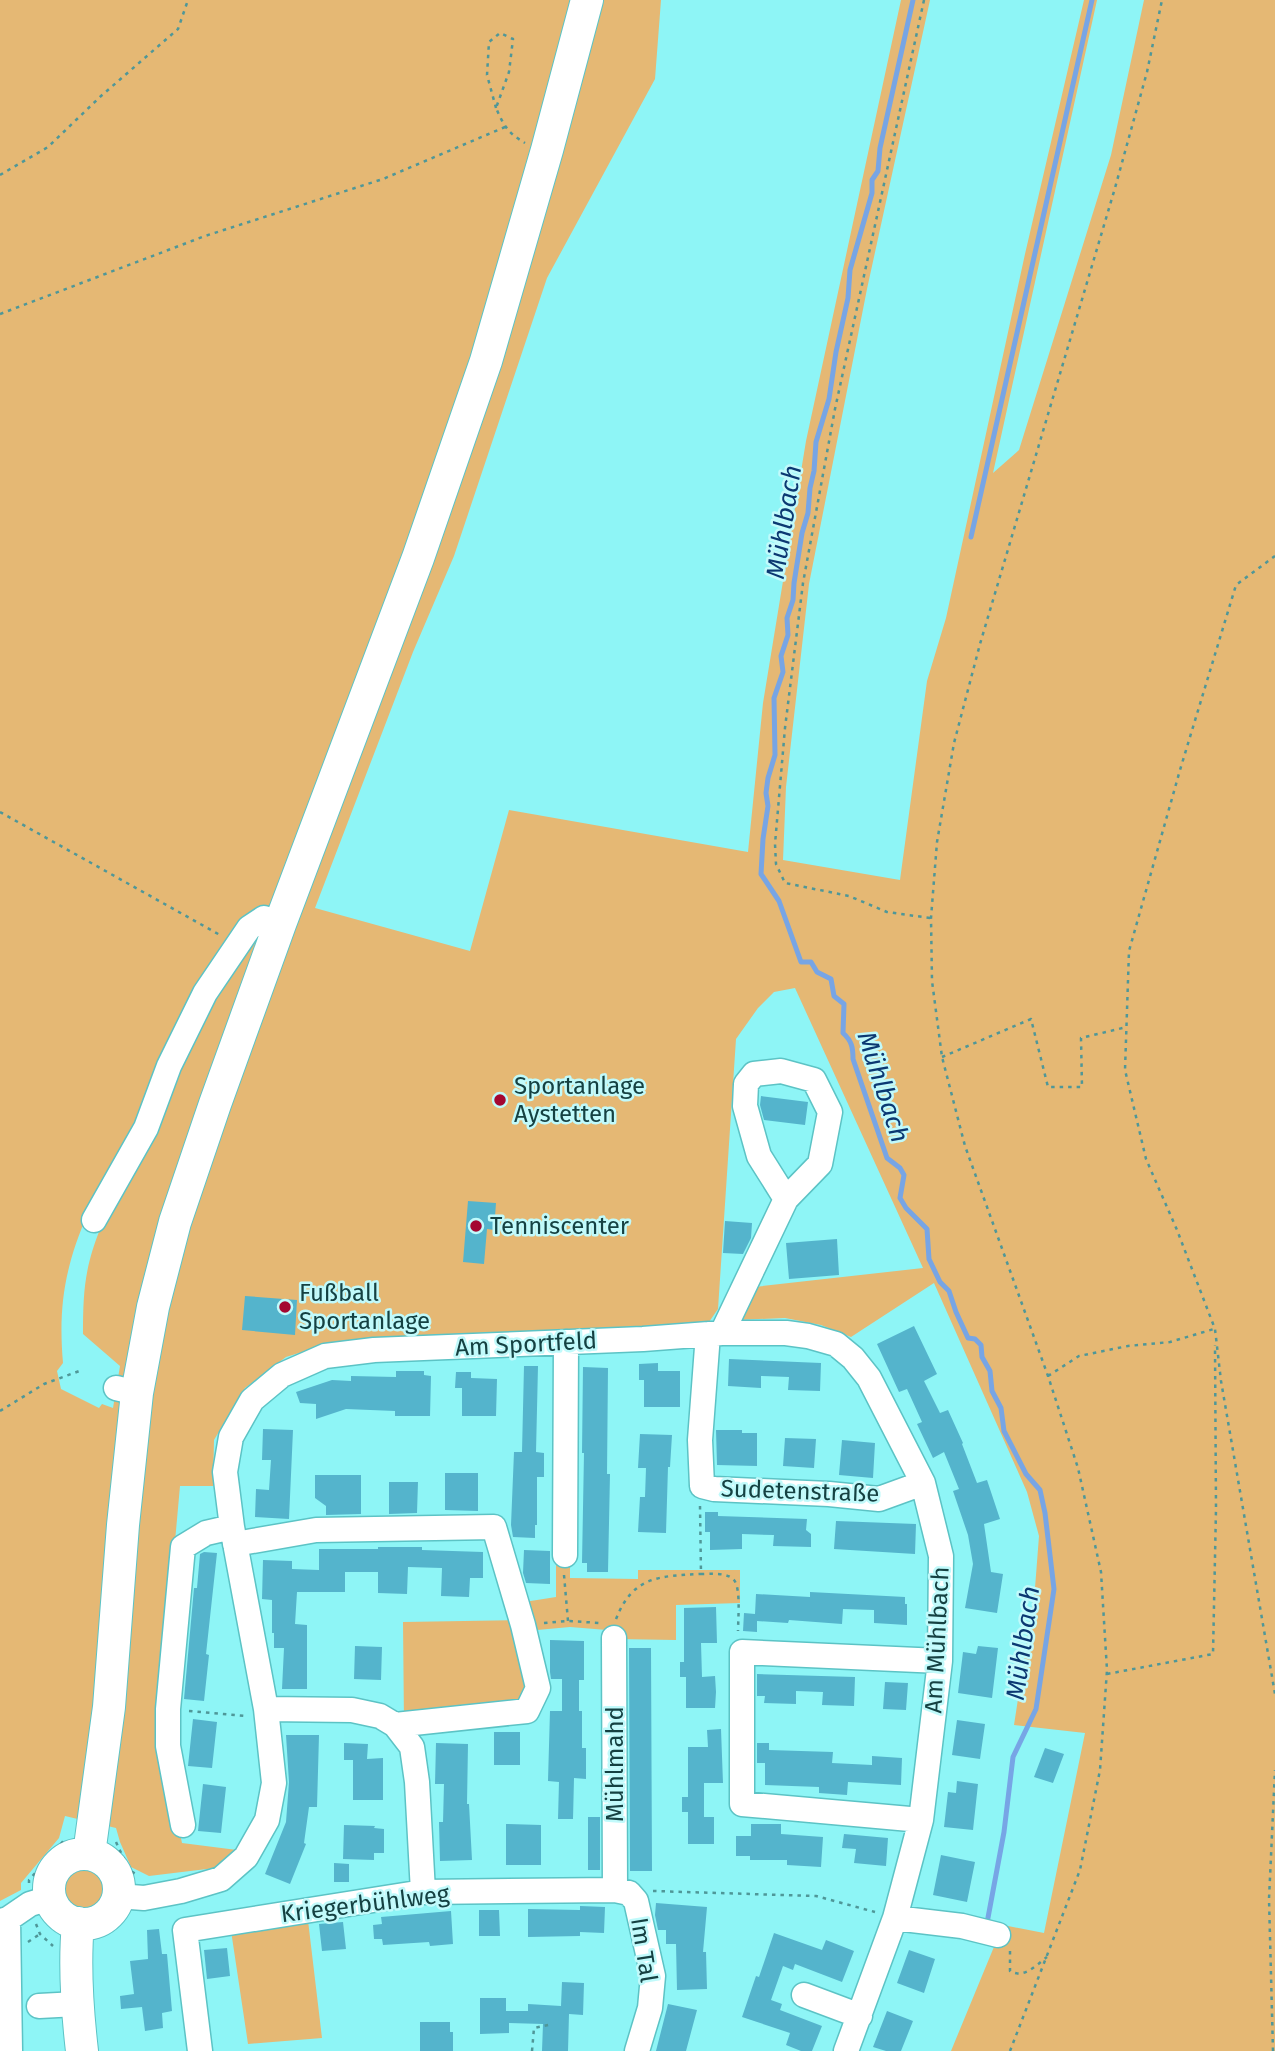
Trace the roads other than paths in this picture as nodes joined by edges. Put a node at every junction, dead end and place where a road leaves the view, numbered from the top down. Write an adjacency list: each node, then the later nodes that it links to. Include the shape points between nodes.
1 (587, 0): 2 (main road, via 486,361 418,558)
2 (280, 923): 4 (street, via 264,918 249,928 205,993 169,1066 146,1128); 16 (main road, via 175,1222 127,1391 123,1525 108,1707)
3 (786, 1199): 3 (street, via 820,1164 830,1112 814,1080 781,1071 754,1074 746,1084 745,1106 760,1156); 5 (street)
4 (94, 1220)
5 (723, 1333): 6 (street, Am Sportfeld); 7 (street, Am Mühlbach, via 786,1333 836,1344 869,1378); 7 (street, Sudetenstraße, via 700,1440 702,1486 879,1499)
6 (566, 1342): 8 (street, Am Sportfeld, via 374,1350 325,1356 282,1375 252,1400 231,1437 225,1472); 9 (street)
7 (923, 1483): 11 (street, Am Mühlbach, via 941,1556)
8 (234, 1536): 12 (street, Am Sportfeld); 13 (street, via 494,1527 538,1688 527,1711); 15 (street, via 206,1533 183,1547 168,1709 168,1746)
9 (565, 1555)
10 (614, 1631): 17 (street, Mühlmahd)
11 (940, 1661): 14 (street, Am Mühlbach); 14 (street, via 742,1652 742,1804)
12 (267, 1713): 13 (street, via 352,1710 380,1716); 19 (street, Am Sportfeld, via 274,1783 267,1821 246,1857 221,1879 144,1898)
13 (395, 1725): 18 (street, via 412,1747)
14 (921, 1820): 21 (street, Am Mühlbach)
15 (183, 1825)
16 (76, 1847): 19 (main road, via 109,1865 116,1874); 20 (main road, via 78,1854 58,1865)
17 (622, 1891): 18 (street, Kriegerbühlweg); 32 (street, Im Tal, via 636,1901 653,1976)
18 (423, 1892): 31 (street, Kriegerbühlweg, via 185,1930)
19 (118, 1896): 24 (main road, via 106,1916)
20 (40, 1901): 22 (street); 24 (main road, via 55,1908)
21 (895, 1918): 23 (street); 28 (street, Am Mühlbach)
22 (4, 1920): 29 (street)
23 (998, 1935)
24 (77, 1936): 26 (main road)
25 (804, 1994): 28 (street)
26 (77, 2004): 27 (street); 30 (main road)
27 (39, 2006)
28 (860, 2016): 33 (street, Am Mühlbach)
29 (10, 2051)
30 (82, 2051)
31 (200, 2051)
32 (638, 2051)
33 (846, 2051)

